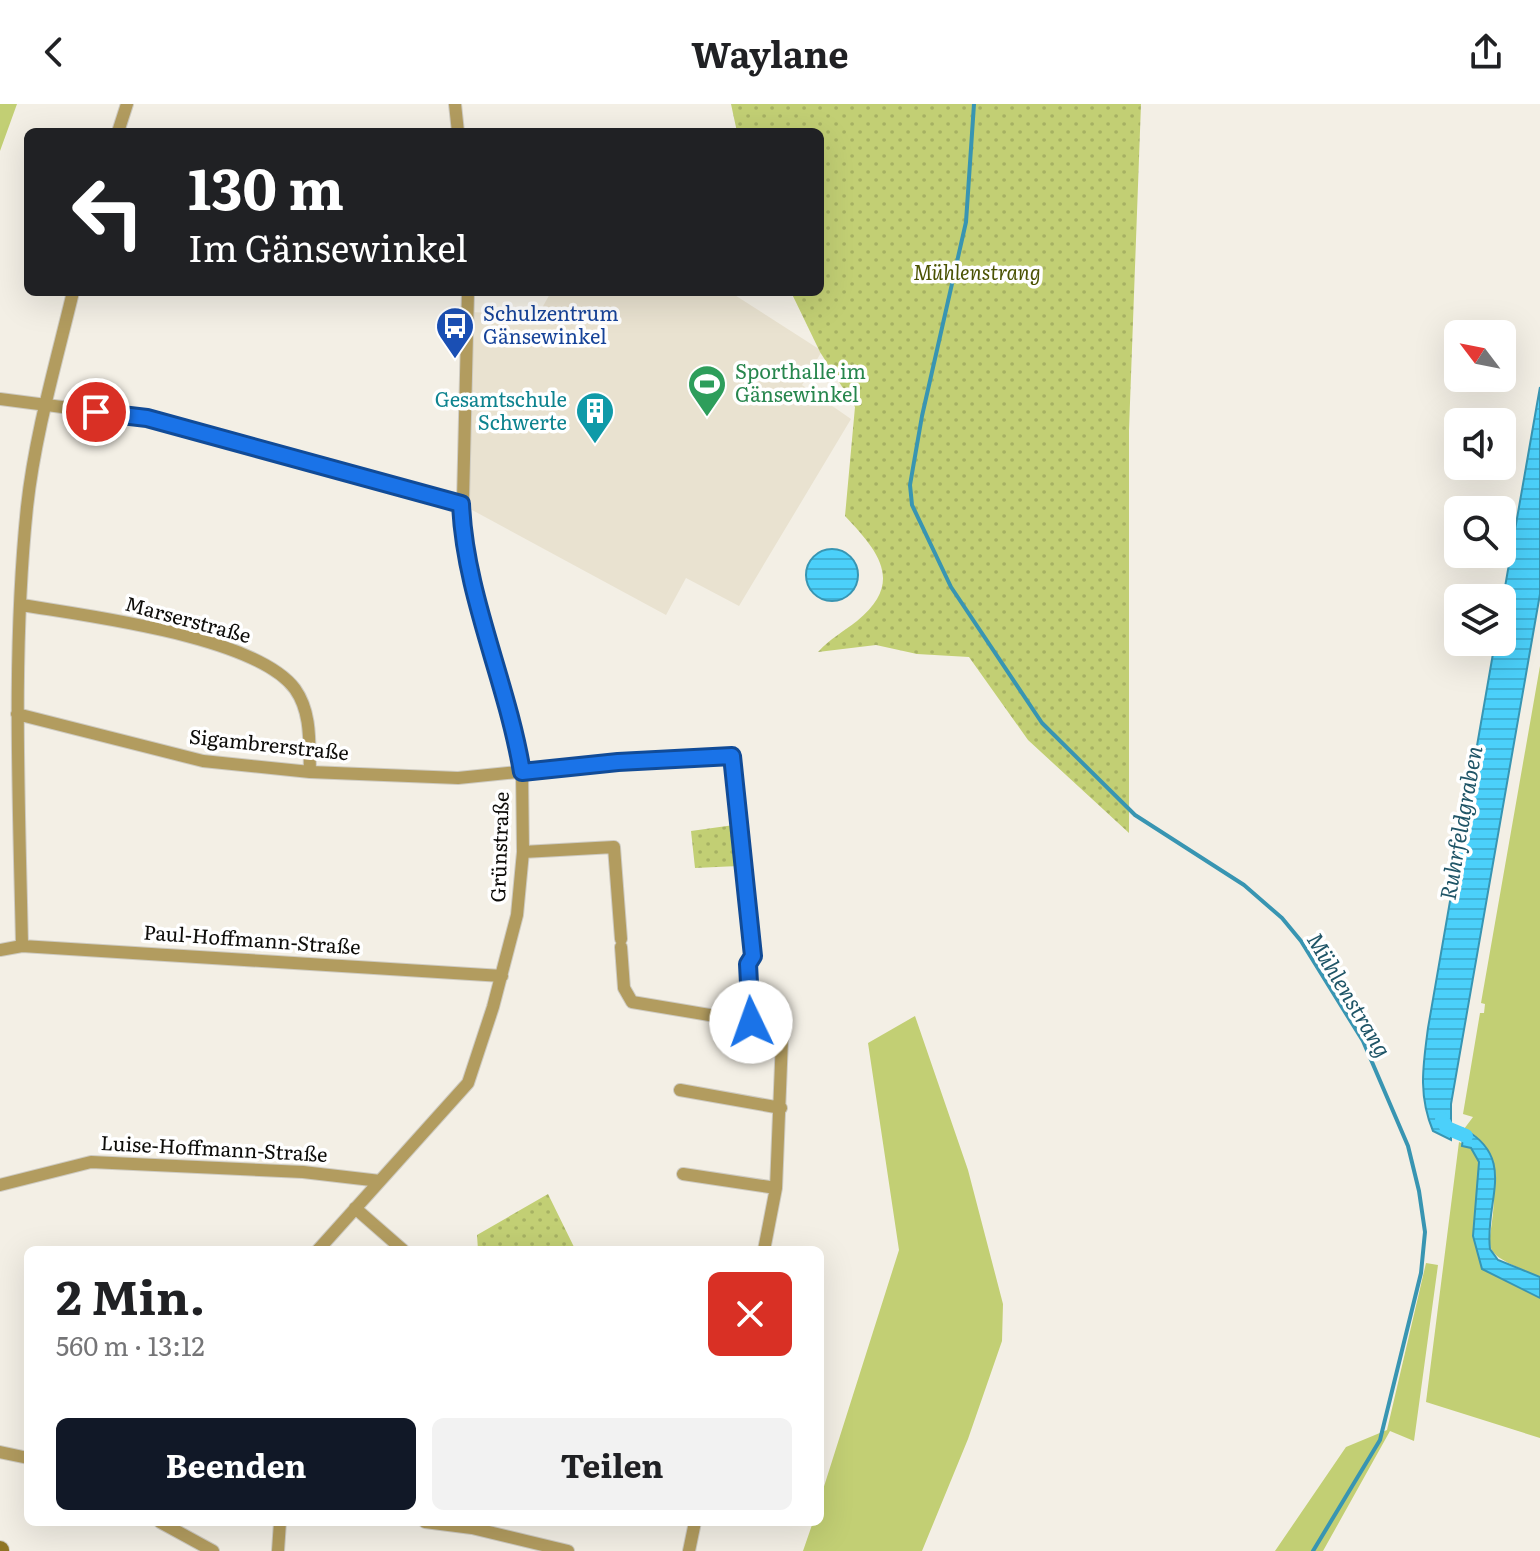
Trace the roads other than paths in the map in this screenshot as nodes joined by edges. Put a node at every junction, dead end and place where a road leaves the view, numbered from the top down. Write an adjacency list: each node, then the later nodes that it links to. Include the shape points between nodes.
1 (127, 104): 3 (street)
2 (455, 104): 4 (street)
3 (119, 128)
4 (458, 128)
5 (72, 296): 8 (street)
6 (468, 296): 9 (street, Grünstraße)
7 (0, 399): 8 (street)
8 (45, 406): 9 (street, via 147,418); 10 (street, via 27,506)
9 (461, 504): 13 (street, Grünstraße, via 469,576 498,666)
10 (22, 605): 11 (street); 12 (street, Marserstraße, via 141,625 256,658 297,691 309,722)
11 (17, 714): 12 (street, Sigambrerstraße, via 203,761); 15 (street)
12 (310, 772): 13 (street, Sigambrerstraße, via 458,778)
13 (522, 772): 14 (street, Grünstraße); 18 (street, Sigambrerstraße, via 732,756 753,956 748,964)
14 (523, 852): 17 (street, Grünstraße, via 517,915); 18 (street, via 614,847 624,988 632,1002)
15 (22, 946): 16 (street, Paul-Hoffmann-Straße); 17 (street, Paul-Hoffmann-Straße)
16 (0, 950)
17 (502, 976): 22 (street, Grünstraße, via 468,1083)
18 (751, 1022): 20 (street, via 782,1039)
19 (680, 1090): 20 (street)
20 (781, 1108): 24 (street)
21 (683, 1174): 24 (street)
22 (380, 1181): 23 (street, Luise-Hoffmann-Straße, via 91,1162); 25 (street, Grünstraße)
23 (0, 1185)
24 (776, 1188): 28 (street)
25 (355, 1208): 26 (street, Grünstraße); 27 (street)
26 (322, 1246)
27 (398, 1246)
28 (765, 1246)
29 (0, 1452): 30 (street)
30 (24, 1457)
31 (171, 1526): 35 (street)
32 (280, 1526): 36 (street)
33 (456, 1526): 37 (street)
34 (694, 1526): 38 (street)
35 (213, 1551)
36 (278, 1551)
37 (568, 1551)
38 (689, 1551)

